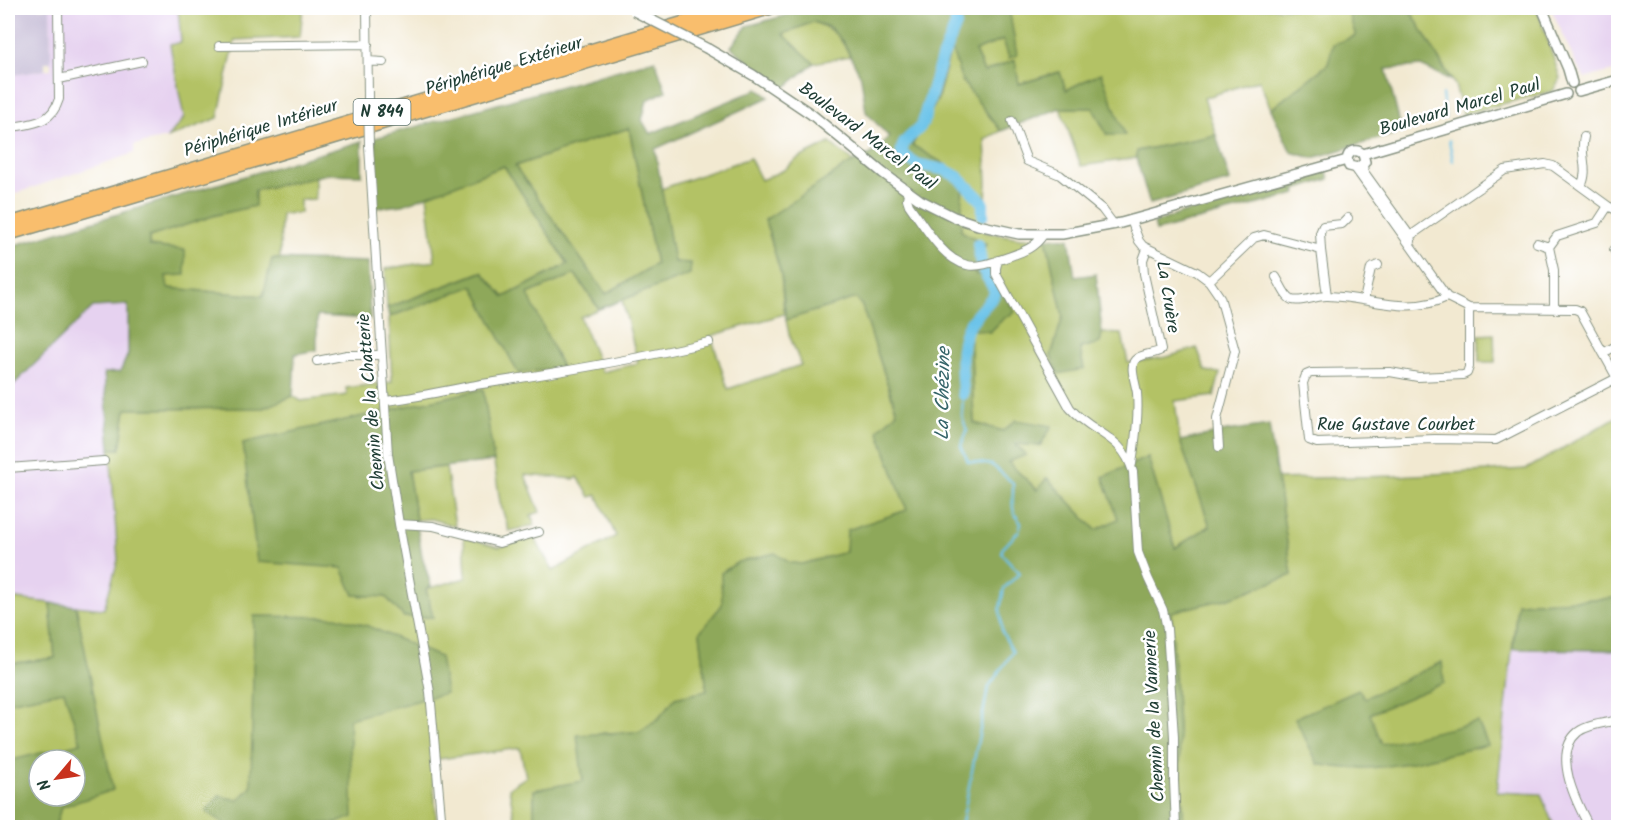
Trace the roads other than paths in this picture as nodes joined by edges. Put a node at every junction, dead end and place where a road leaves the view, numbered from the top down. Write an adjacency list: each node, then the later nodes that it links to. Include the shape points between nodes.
1 (58, 8): 12 (street)
2 (367, 8): 7 (street, Chemin de la Chatterie)
3 (733, 8): 29 (highway, Périphérique Intérieur / N 844)
4 (770, 8): 31 (highway, Périphérique Extérieur / N 844)
5 (1542, 8): 14 (street)
6 (630, 9): 24 (street, Boulevard Marcel Paul, bridge, via 753,75 811,114)
7 (368, 44): 8 (street); 10 (street, Chemin de la Chatterie)
8 (219, 46)
9 (142, 61): 12 (street)
10 (368, 61): 11 (street); 52 (street, Chemin de la Chatterie, bridge, via 369,146)
11 (383, 62)
12 (59, 79): 18 (street, via 56,110 48,118)
13 (1618, 80): 15 (street)
14 (1572, 83): 15 (street, via 1578,85); 16 (street, via 1566,87)
15 (1579, 91): 16 (street, via 1574,97)
16 (1566, 94): 20 (street, Boulevard Marcel Paul)
17 (1012, 121): 30 (street, via 1026,161 1060,175 1102,209)
18 (8, 128)
19 (1584, 137): 23 (street, via 1581,147 1585,179)
20 (1363, 154): 21 (street, via 1353,151); 22 (street, via 1365,159)
21 (1347, 160): 22 (street, via 1349,166); 28 (street, Boulevard Marcel Paul)
22 (1359, 167): 33 (street); 38 (street)
23 (1581, 186): 25 (street); 33 (street, via 1545,164 1505,170)
24 (908, 193): 32 (street, Boulevard Marcel Paul, via 978,225); 39 (street, via 909,205 951,257 967,266)
25 (1608, 206): 26 (street); 35 (street, via 1597,223 1557,236)
26 (1618, 211)
27 (1348, 218): 37 (street, via 1342,224 1323,226)
28 (1131, 220): 30 (street, Boulevard Marcel Paul); 36 (street, via 1138,242)
29 (8, 224)
30 (1114, 225): 32 (street, Boulevard Marcel Paul)
31 (8, 234)
32 (1043, 235): 39 (street, via 1029,248)
33 (1410, 236): 38 (street)
34 (1537, 243): 35 (street)
35 (1549, 247): 47 (street, via 1554,270)
36 (1147, 249): 42 (street); 50 (street, La Cruère, via 1144,274)
37 (1321, 250): 42 (street, via 1264,235 1254,238); 43 (street)
38 (1415, 254): 44 (street)
39 (998, 260): 58 (street, via 996,274 1070,408 1124,450)
40 (1378, 265): 45 (street, via 1371,268)
41 (1276, 277): 43 (street, via 1290,299)
42 (1209, 281): 56 (street, via 1220,297 1235,351 1217,419)
43 (1327, 296): 45 (street)
44 (1446, 297): 45 (street, via 1431,305 1386,305); 46 (street)
45 (1364, 300)
46 (1469, 308): 47 (street); 54 (street, Rue Gustave Courbet, via 1469,367 1463,375 1306,375 1303,383 1309,440 1317,443 1496,440)
47 (1554, 308): 51 (street, via 1580,311)
48 (709, 342): 55 (street)
49 (1618, 345): 51 (street)
50 (1161, 350): 58 (street, Chemin de la Vannerie, via 1141,356 1132,365 1137,397)
51 (1604, 353): 54 (street)
52 (382, 355): 53 (street, via 347,355); 55 (street, Chemin de la Chatterie)
53 (317, 361)
54 (1618, 379)
55 (386, 401): 60 (street, Chemin de la Chatterie, via 388,454)
56 (1219, 447)
57 (104, 462): 59 (street)
58 (1131, 466): 64 (street, Chemin de la Vannerie, via 1138,552 1167,628)
59 (8, 468)
60 (399, 524): 61 (street, via 433,526 499,543); 63 (street, Chemin de la Chatterie, via 430,692)
61 (538, 532)
62 (1618, 720): 65 (street, via 1582,729 1566,751 1571,785)
63 (442, 828)
64 (1176, 828)
65 (1590, 828)

